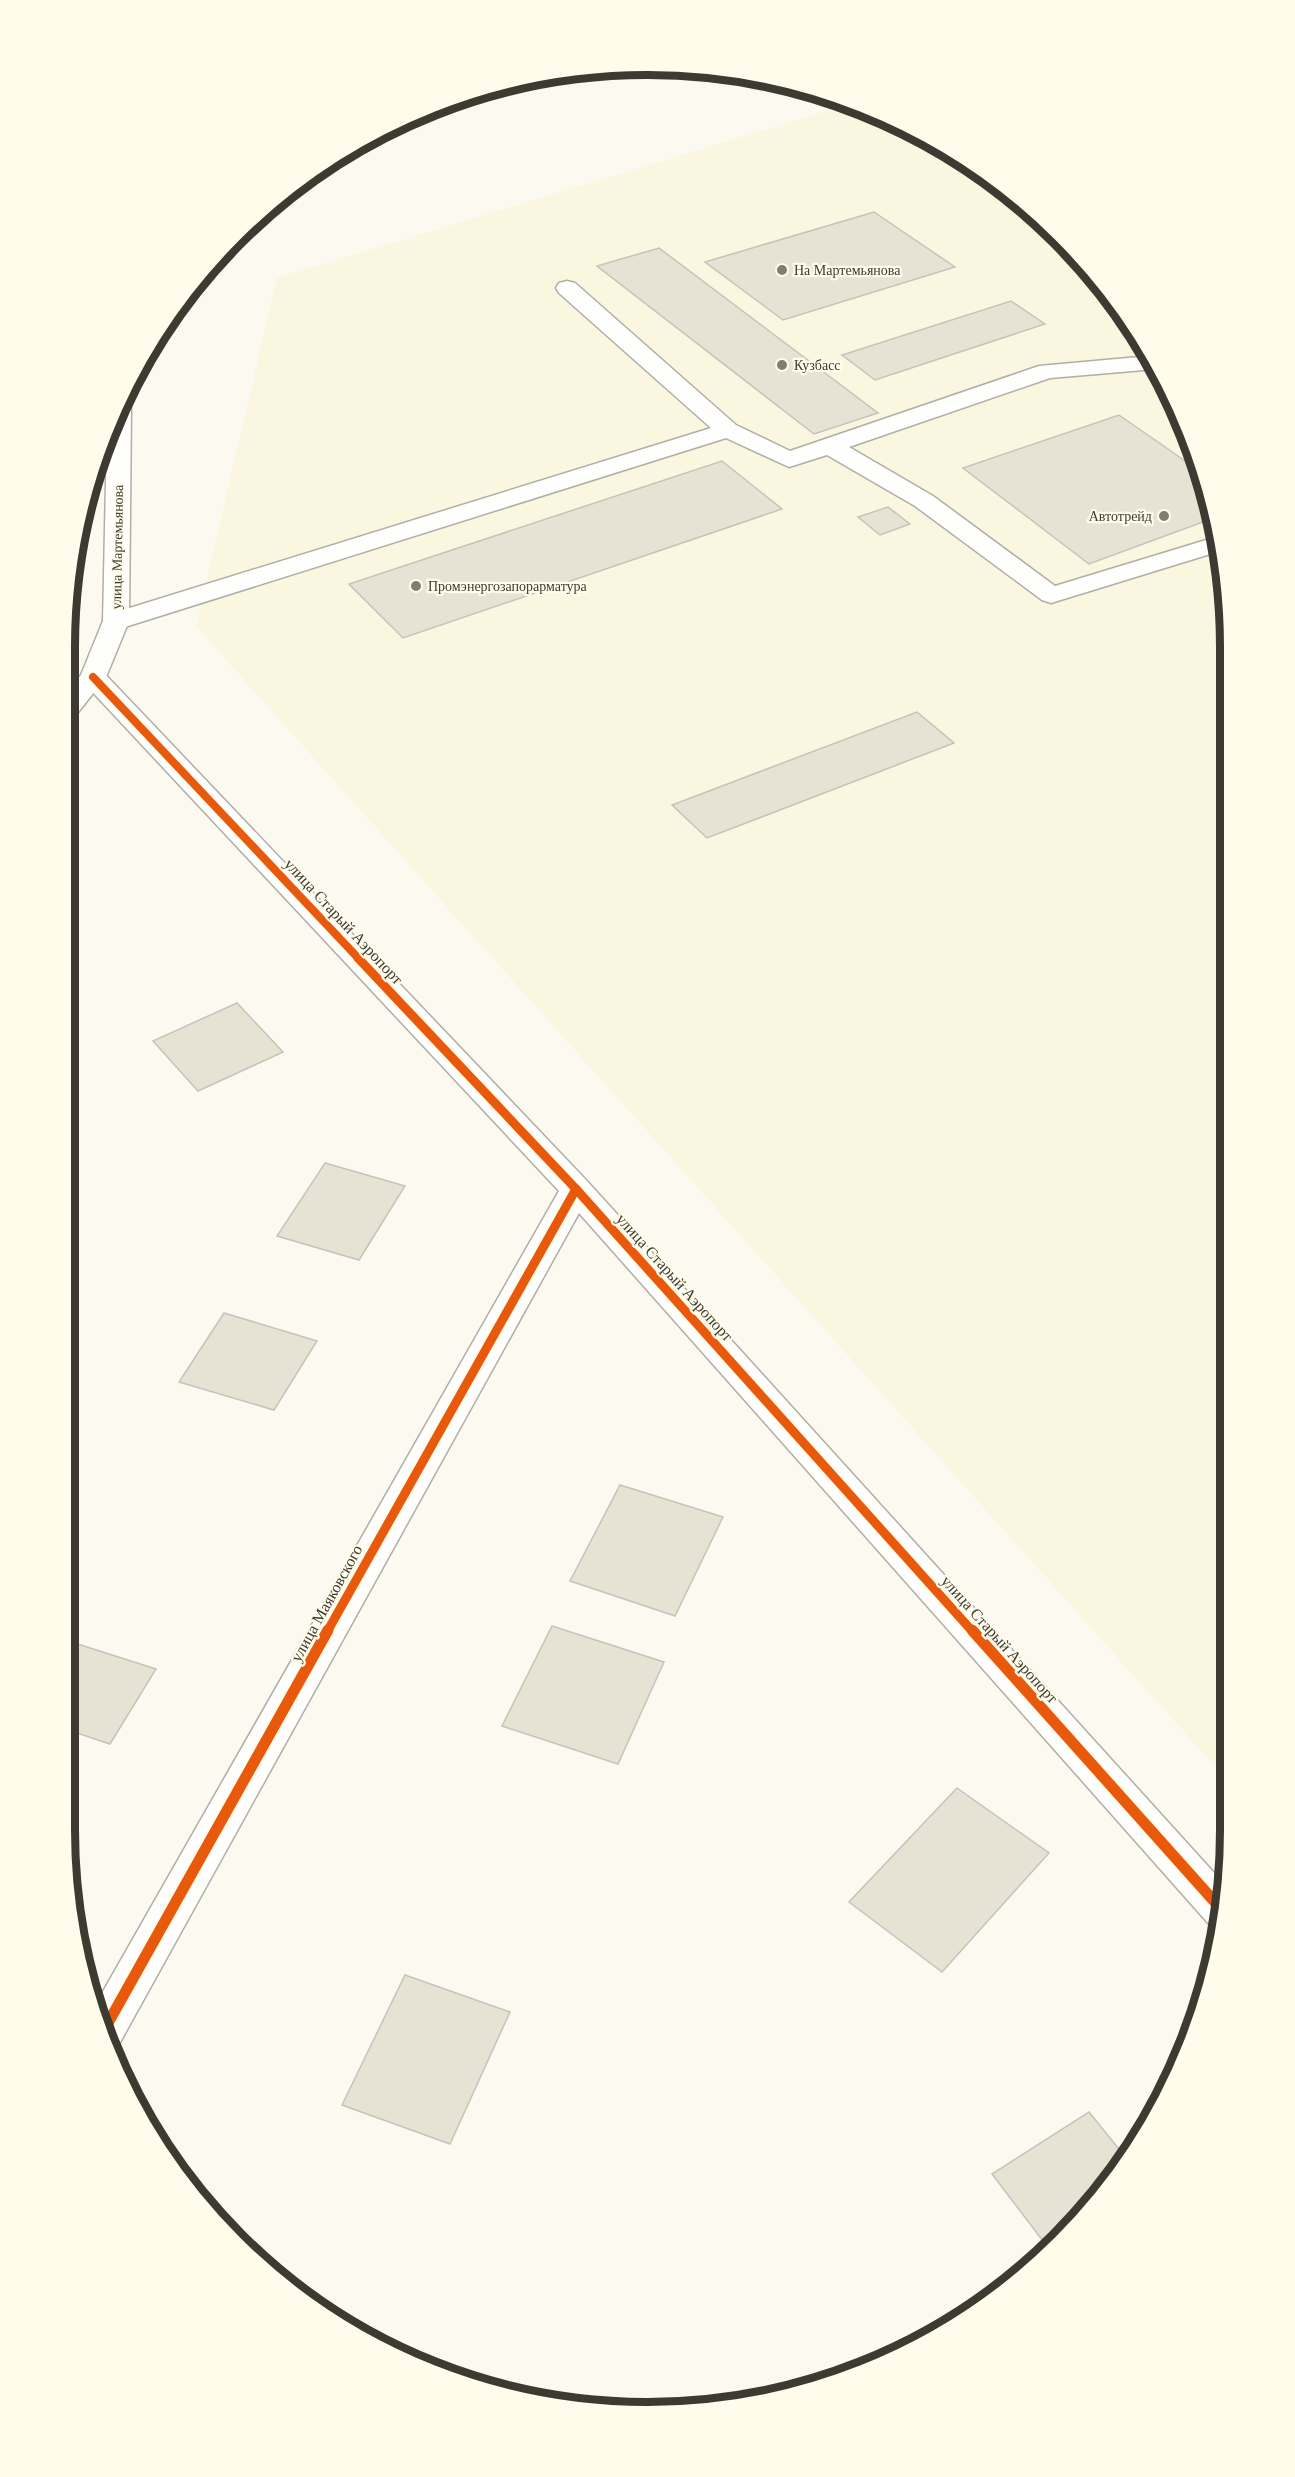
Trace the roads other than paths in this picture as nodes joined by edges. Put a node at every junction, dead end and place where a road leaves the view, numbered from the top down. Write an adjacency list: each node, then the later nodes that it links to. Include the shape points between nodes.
1 (567, 288): 4 (street)
2 (1144, 364): 5 (street, via 1047,371)
3 (119, 429): 7 (street, улица Мартемьянова)
4 (728, 430): 5 (street, via 789,460); 7 (street)
5 (829, 446): 6 (street, via 924,501 1051,595)
6 (1211, 546)
7 (116, 621): 8 (street, улица Мартемьянова)
8 (93, 677): 9 (street, улица Мартемьянова); 10 (street, улица Старый Аэропорт)
9 (75, 699)
10 (576, 1189): 11 (street, улица Старый Аэропорт); 12 (street, улица Маяковского)
11 (1215, 1902)
12 (108, 2022)

